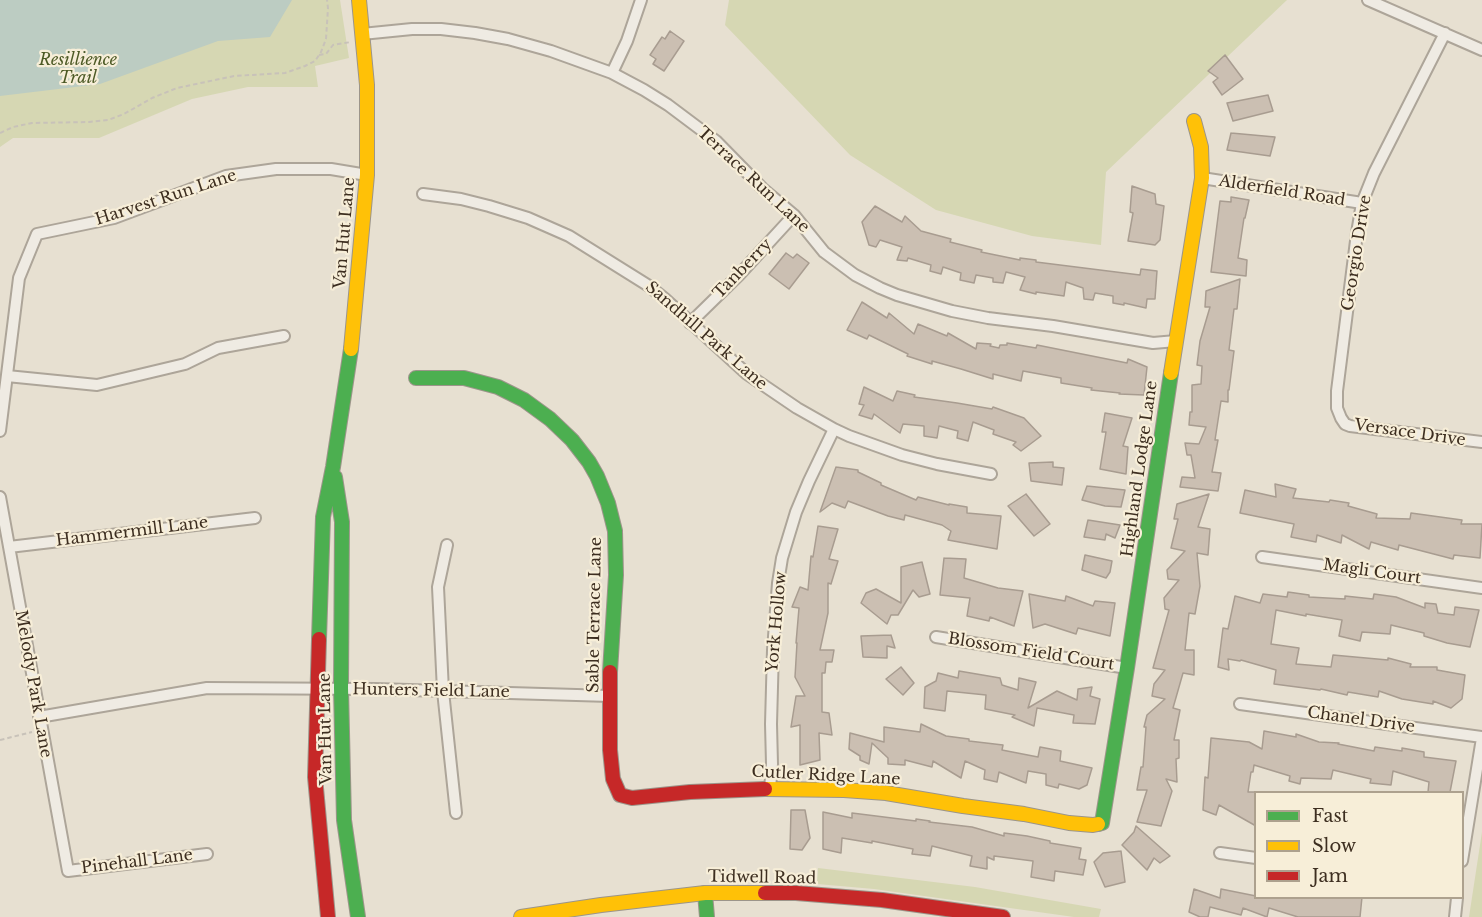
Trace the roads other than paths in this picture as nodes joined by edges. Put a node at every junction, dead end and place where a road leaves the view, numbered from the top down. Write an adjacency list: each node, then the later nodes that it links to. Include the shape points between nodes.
1 (359, 0): 5 (street, Van Hut Lane)
2 (641, 0): 7 (street)
3 (1368, 0): 4 (street)
4 (1445, 33): 6 (street); 12 (street, Georgio Drive)
5 (362, 37): 7 (street, Terrace Run Lane, via 422,29 475,33 551,51); 9 (street, Van Hut Lane)
6 (1482, 50)
7 (612, 74): 13 (street, Terrace Run Lane, via 668,105 716,141)
8 (1194, 121): 10 (street, Highland Lodge Lane)
9 (368, 175): 17 (street, Harvest Run Lane, via 331,169 276,169 226,176 114,218 37,234 19,278); 23 (street, Van Hut Lane, via 353,336)
10 (1203, 178): 12 (street, Alderfield Road); 16 (street, Highland Lodge Lane)
11 (423, 194): 14 (street, Sandhill Park Lane, via 489,206 569,236 649,286)
12 (1362, 203): 19 (street, Georgio Drive, via 1337,391)
13 (794, 215): 14 (street, Tanberry); 16 (street, Terrace Run Lane, via 824,252 848,270 912,300 988,318 1153,343)
14 (690, 323): 20 (street, Sandhill Park Lane, via 747,374)
15 (284, 336): 17 (street, via 218,348 185,364 97,385)
16 (1176, 341): 32 (street, Highland Lodge Lane)
17 (7, 376): 21 (street)
18 (416, 378): 36 (street, Sable Terrace Lane, via 465,378 510,393 550,419 589,462 608,503 615,531)
19 (1341, 418): 22 (street, Versace Drive, via 1345,424 1359,428)
20 (834, 429): 24 (street, Sandhill Park Lane, via 902,455); 40 (street, York Hollow, via 796,512 779,576 773,641)
21 (0, 431)
22 (1482, 442)
23 (333, 467): 33 (street, Van Hut Lane, via 323,517); 34 (street, Van Hut Lane, via 342,522)
24 (991, 474)
25 (0, 497): 28 (street, Melody Park Lane)
26 (255, 518): 28 (street, Hammermill Lane)
27 (447, 545): 35 (street, via 438,587)
28 (9, 547): 38 (street, Melody Park Lane)
29 (1262, 557): 30 (street, Magli Court)
30 (1482, 588)
31 (936, 637): 32 (street, Blossom Field Court)
32 (1127, 668): 43 (street, Highland Lodge Lane)
33 (318, 688): 34 (street, Hunters Field Lane); 38 (street, Hunters Field Lane, via 207,688); 51 (street, Van Hut Lane, via 315,777)
34 (341, 688): 35 (street, Hunters Field Lane); 52 (street, Van Hut Lane, via 344,820)
35 (443, 691): 36 (street, Hunters Field Lane); 42 (street)
36 (610, 696): 41 (street, Sable Terrace Lane, via 613,779)
37 (1240, 704): 39 (street, Chanel Drive)
38 (39, 717): 48 (street, Melody Park Lane)
39 (1482, 738): 44 (street)
40 (770, 789): 41 (street, Cutler Ridge Lane, via 632,798); 43 (street, Cutler Ridge Lane, via 886,793 1069,823)
41 (620, 795)
42 (456, 813)
43 (1102, 823)
44 (1464, 849)
45 (1220, 853): 47 (street)
46 (207, 854): 48 (street, Pinehall Lane)
47 (1254, 858)
48 (68, 871)
49 (705, 893): 53 (street, Tidwell Road); 54 (street); 55 (street, Tidwell Road, via 796,892)
50 (1457, 899): 56 (street)
51 (328, 917)
52 (358, 917)
53 (521, 917)
54 (707, 917)
55 (1003, 917)
56 (1455, 917)

